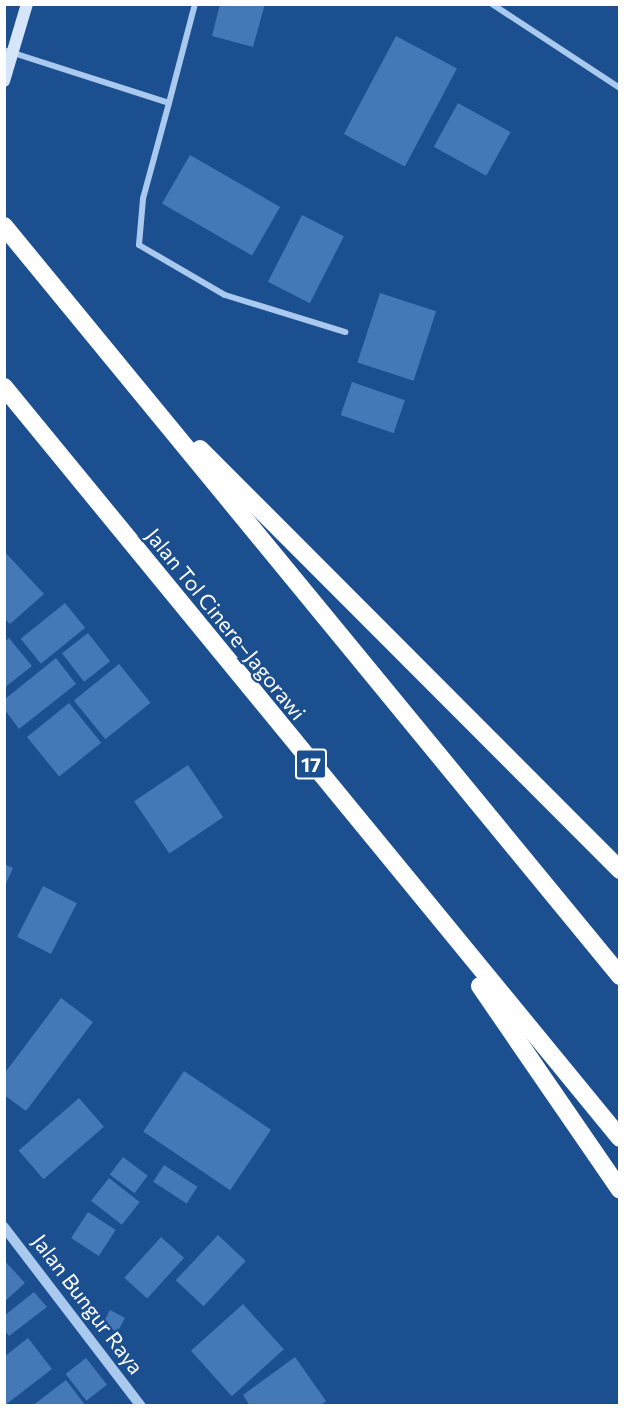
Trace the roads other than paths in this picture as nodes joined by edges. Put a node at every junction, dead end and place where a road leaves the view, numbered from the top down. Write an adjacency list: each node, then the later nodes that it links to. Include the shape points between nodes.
1 (27, 4): 5 (main road, bridge)
2 (195, 4): 7 (street)
3 (492, 4): 6 (street)
4 (4, 50): 7 (street)
5 (4, 81)
6 (620, 88)
7 (170, 103): 9 (street, via 142,199 140,245 225,295)
8 (4, 226): 10 (highway)
9 (345, 332)
10 (125, 373): 12 (highway); 14 (highway)
11 (4, 387): 13 (highway, Jalan Tol Cinere–Jagorawi / 17)
12 (620, 870)
13 (416, 891): 15 (highway, Jalan Tol Cinere–Jagorawi / 17); 16 (highway)
14 (620, 976)
15 (620, 1138)
16 (620, 1190)
17 (4, 1227): 18 (street, Jalan Bungur Raya)
18 (141, 1406)

